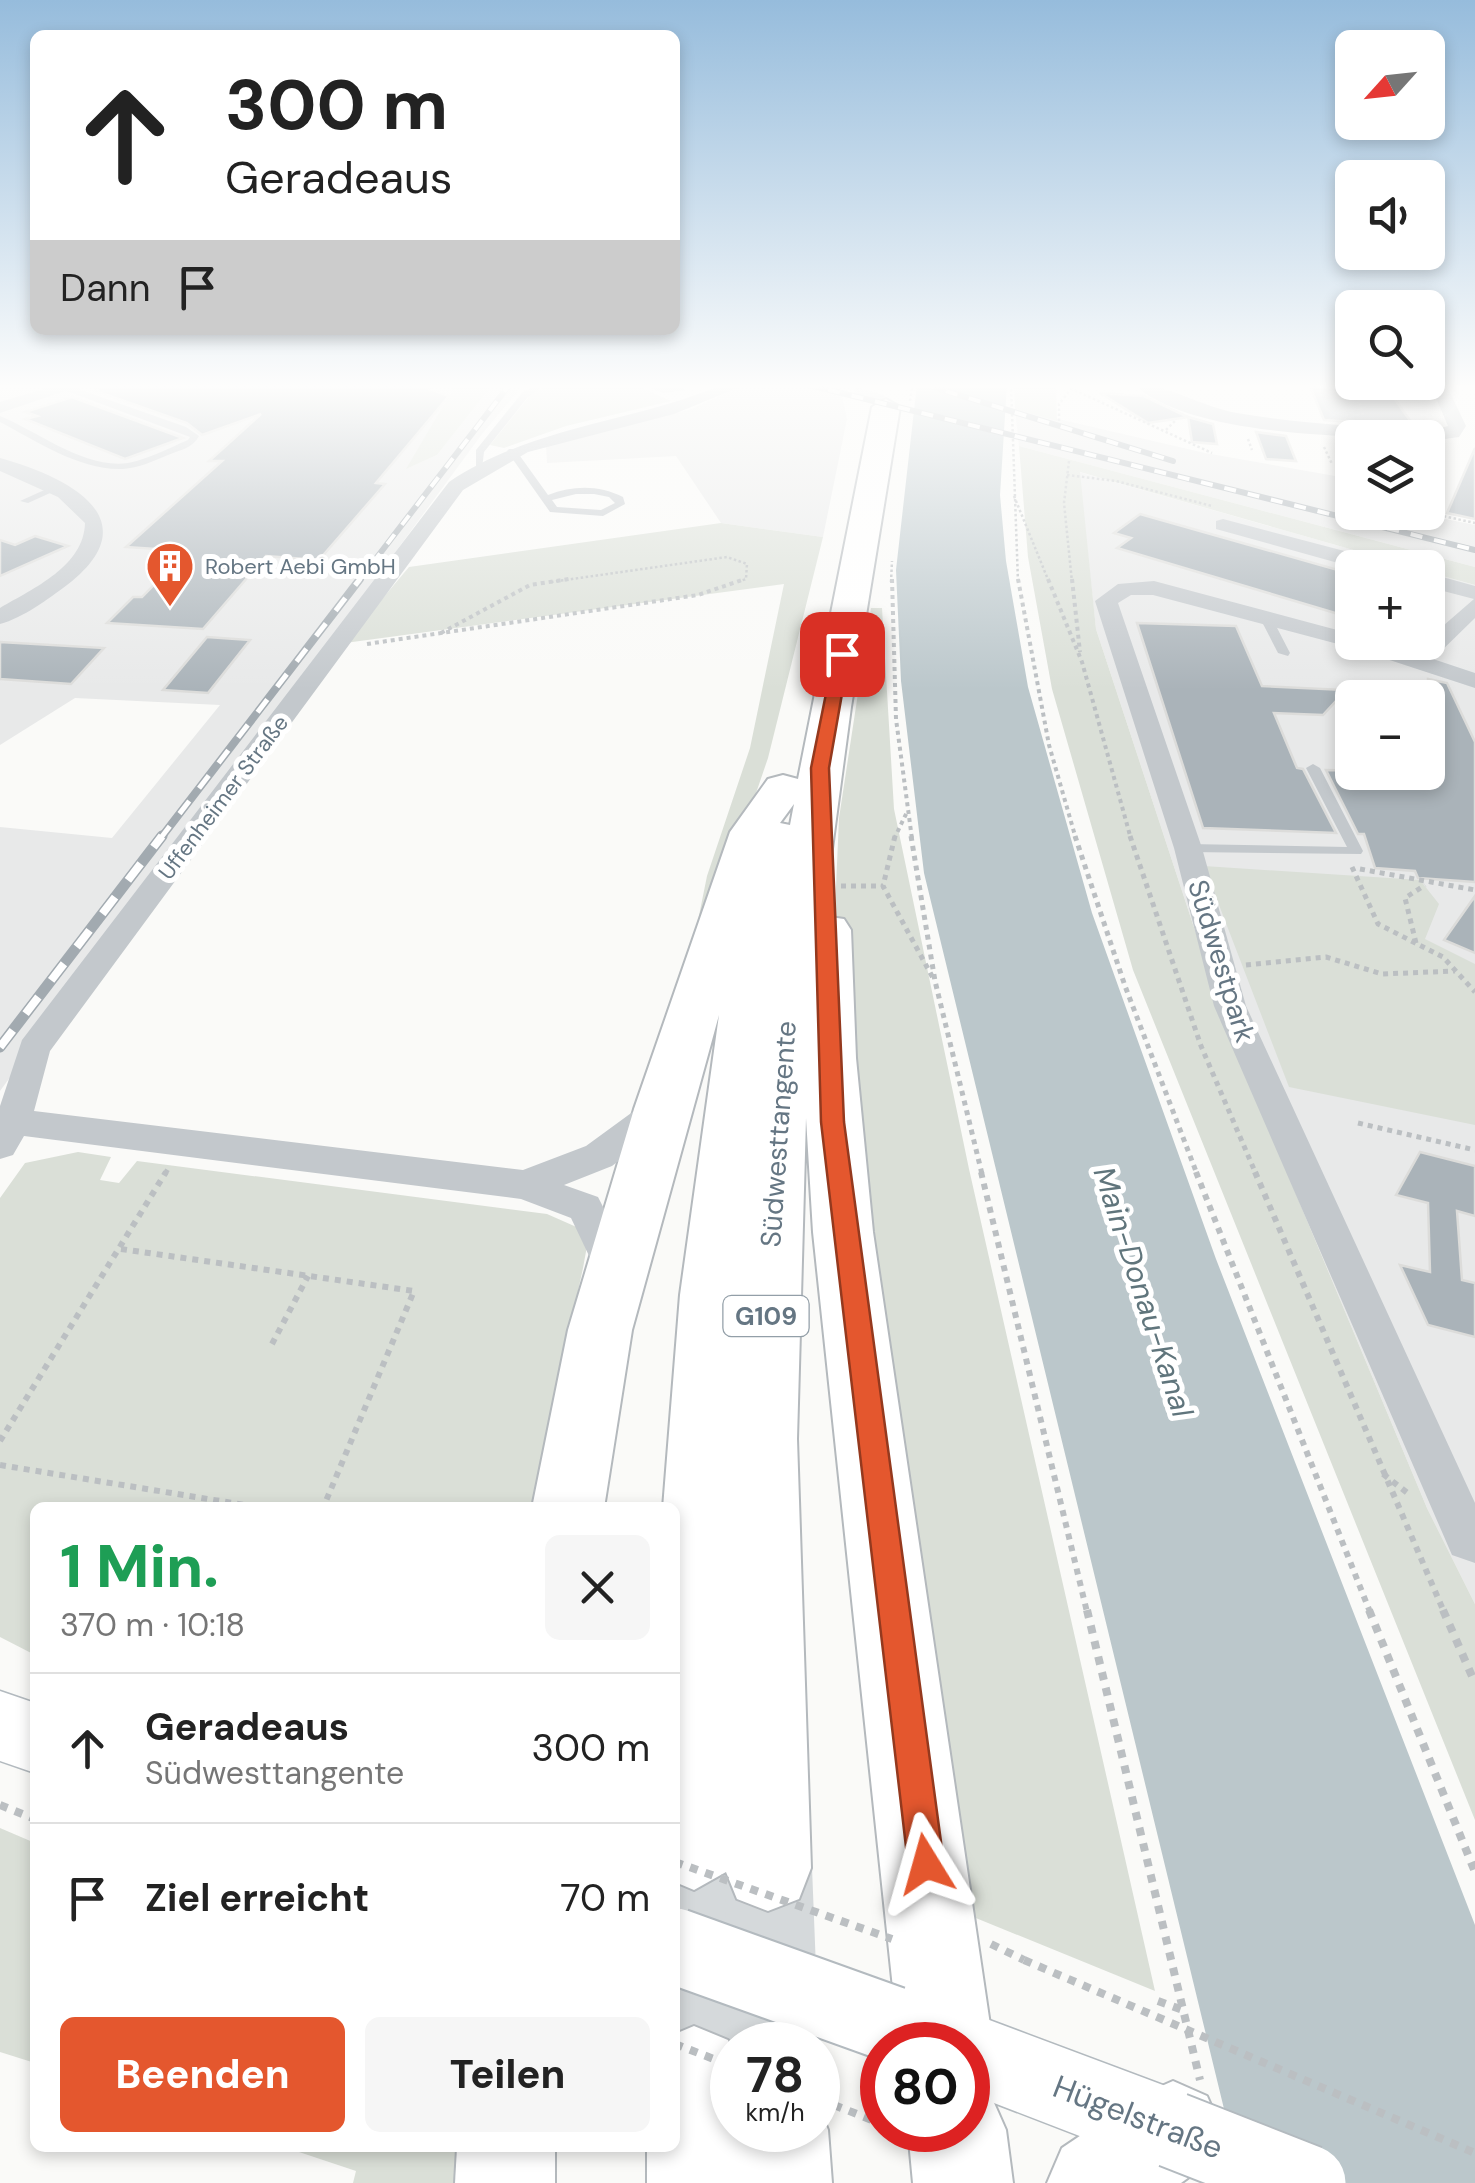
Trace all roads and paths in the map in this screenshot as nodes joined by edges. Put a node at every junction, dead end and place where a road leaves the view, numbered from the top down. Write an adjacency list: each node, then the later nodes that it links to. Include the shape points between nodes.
1 (47, 486): 7 (street)
2 (456, 486): 24 (street, Uffenheimer Straße)
3 (540, 486): 9 (lane)
4 (867, 486): 30 (highway, Südwesttangente / G109)
5 (1013, 486): 8 (path)
6 (1066, 486): 27 (path)
7 (54, 489): 10 (lane); 19 (street, via 83,505 96,522 92,549 64,576)
8 (1013, 493): 27 (path); 66 (path, via 1022,603 1043,712 1087,872 1319,1491)
9 (550, 498): 9 (lane, via 600,492 620,504 578,514 554,510)
10 (25, 501)
11 (1445, 516): 12 (path)
12 (1475, 523)
13 (1222, 525): 14 (street)
14 (1335, 555)
15 (892, 557): 31 (path, via 889,616)
16 (1445, 585): 17 (street)
17 (1475, 593)
18 (1475, 606): 22 (street)
19 (0, 617)
20 (1266, 620): 23 (street, Südwestpark); 25 (lane); 32 (street, Südwestpark, via 1154,588 1126,588 1106,601)
21 (440, 633): 21 (path, via 698,595 746,579 746,564 726,556 530,586); 24 (path)
22 (1445, 635)
23 (1335, 637)
24 (334, 649): 45 (street, Uffenheimer Straße, via 34,1048)
25 (1284, 653)
26 (1422, 660): 28 (street, Südwestpark)
27 (1082, 662): 59 (path, via 1143,882 1201,1046)
28 (1475, 681)
29 (1313, 768): 34 (lane)
30 (802, 778): 36 (highway); 43 (highway, via 752,832); 64 (highway, Südwesttangente / G109, via 744,1008 716,1244); 65 (highway, Südwesttangente / G109, via 768,1250 761,1567)
31 (908, 812): 36 (path); 41 (path)
32 (1188, 848): 33 (lane); 39 (street, Südwestpark)
33 (1325, 849): 34 (lane); 34 (path)
34 (1358, 857): 35 (path); 38 (path, via 1378,924)
35 (1427, 884): 37 (path); 38 (path, via 1406,898)
36 (854, 886): 41 (path); 73 (highway, via 829,1058)
37 (1475, 890)
38 (1416, 943): 40 (path)
39 (1220, 964): 40 (path, via 1326,957 1382,974); 58 (street, Südwestpark, via 1230,1006)
40 (1455, 971): 42 (path)
41 (935, 981): 71 (path)
42 (1475, 992)
43 (662, 1108): 48 (street, via 599,1156); 50 (highway)
44 (1358, 1123): 47 (path)
45 (8, 1134): 46 (street)
46 (184, 1141): 48 (street); 49 (path)
47 (1475, 1150)
48 (525, 1185): 50 (street, via 585,1208)
49 (121, 1249): 51 (path); 53 (path)
50 (616, 1273): 57 (highway)
51 (308, 1276): 52 (path); 56 (path, via 414,1290)
52 (272, 1344)
53 (0, 1442)
54 (0, 1465): 55 (path)
55 (227, 1502)
56 (326, 1502)
57 (569, 1502)
58 (1473, 1544)
59 (1475, 1683)
60 (0, 1726): 61 (street)
61 (30, 1736)
62 (0, 1805): 63 (path)
63 (30, 1817)
64 (685, 1854): 67 (path, bridge)
65 (768, 1868)
66 (1475, 1872)
67 (892, 1939)
68 (680, 1948): 72 (street, bridge)
69 (1024, 1960): 80 (path, bridge)
70 (1158, 2002): 71 (path)
71 (1182, 2010): 76 (path)
72 (884, 2022)
73 (931, 2022)
74 (700, 2061): 82 (highway)
75 (990, 2064): 76 (street, Hügelstraße)
76 (1135, 2135): 85 (street, Hügelstraße, bridge)
77 (506, 2152): 81 (highway)
78 (780, 2152): 83 (highway)
79 (959, 2152): 84 (highway)
80 (1475, 2153)
81 (505, 2183)
82 (697, 2183)
83 (782, 2183)
84 (963, 2183)
85 (1308, 2183)

